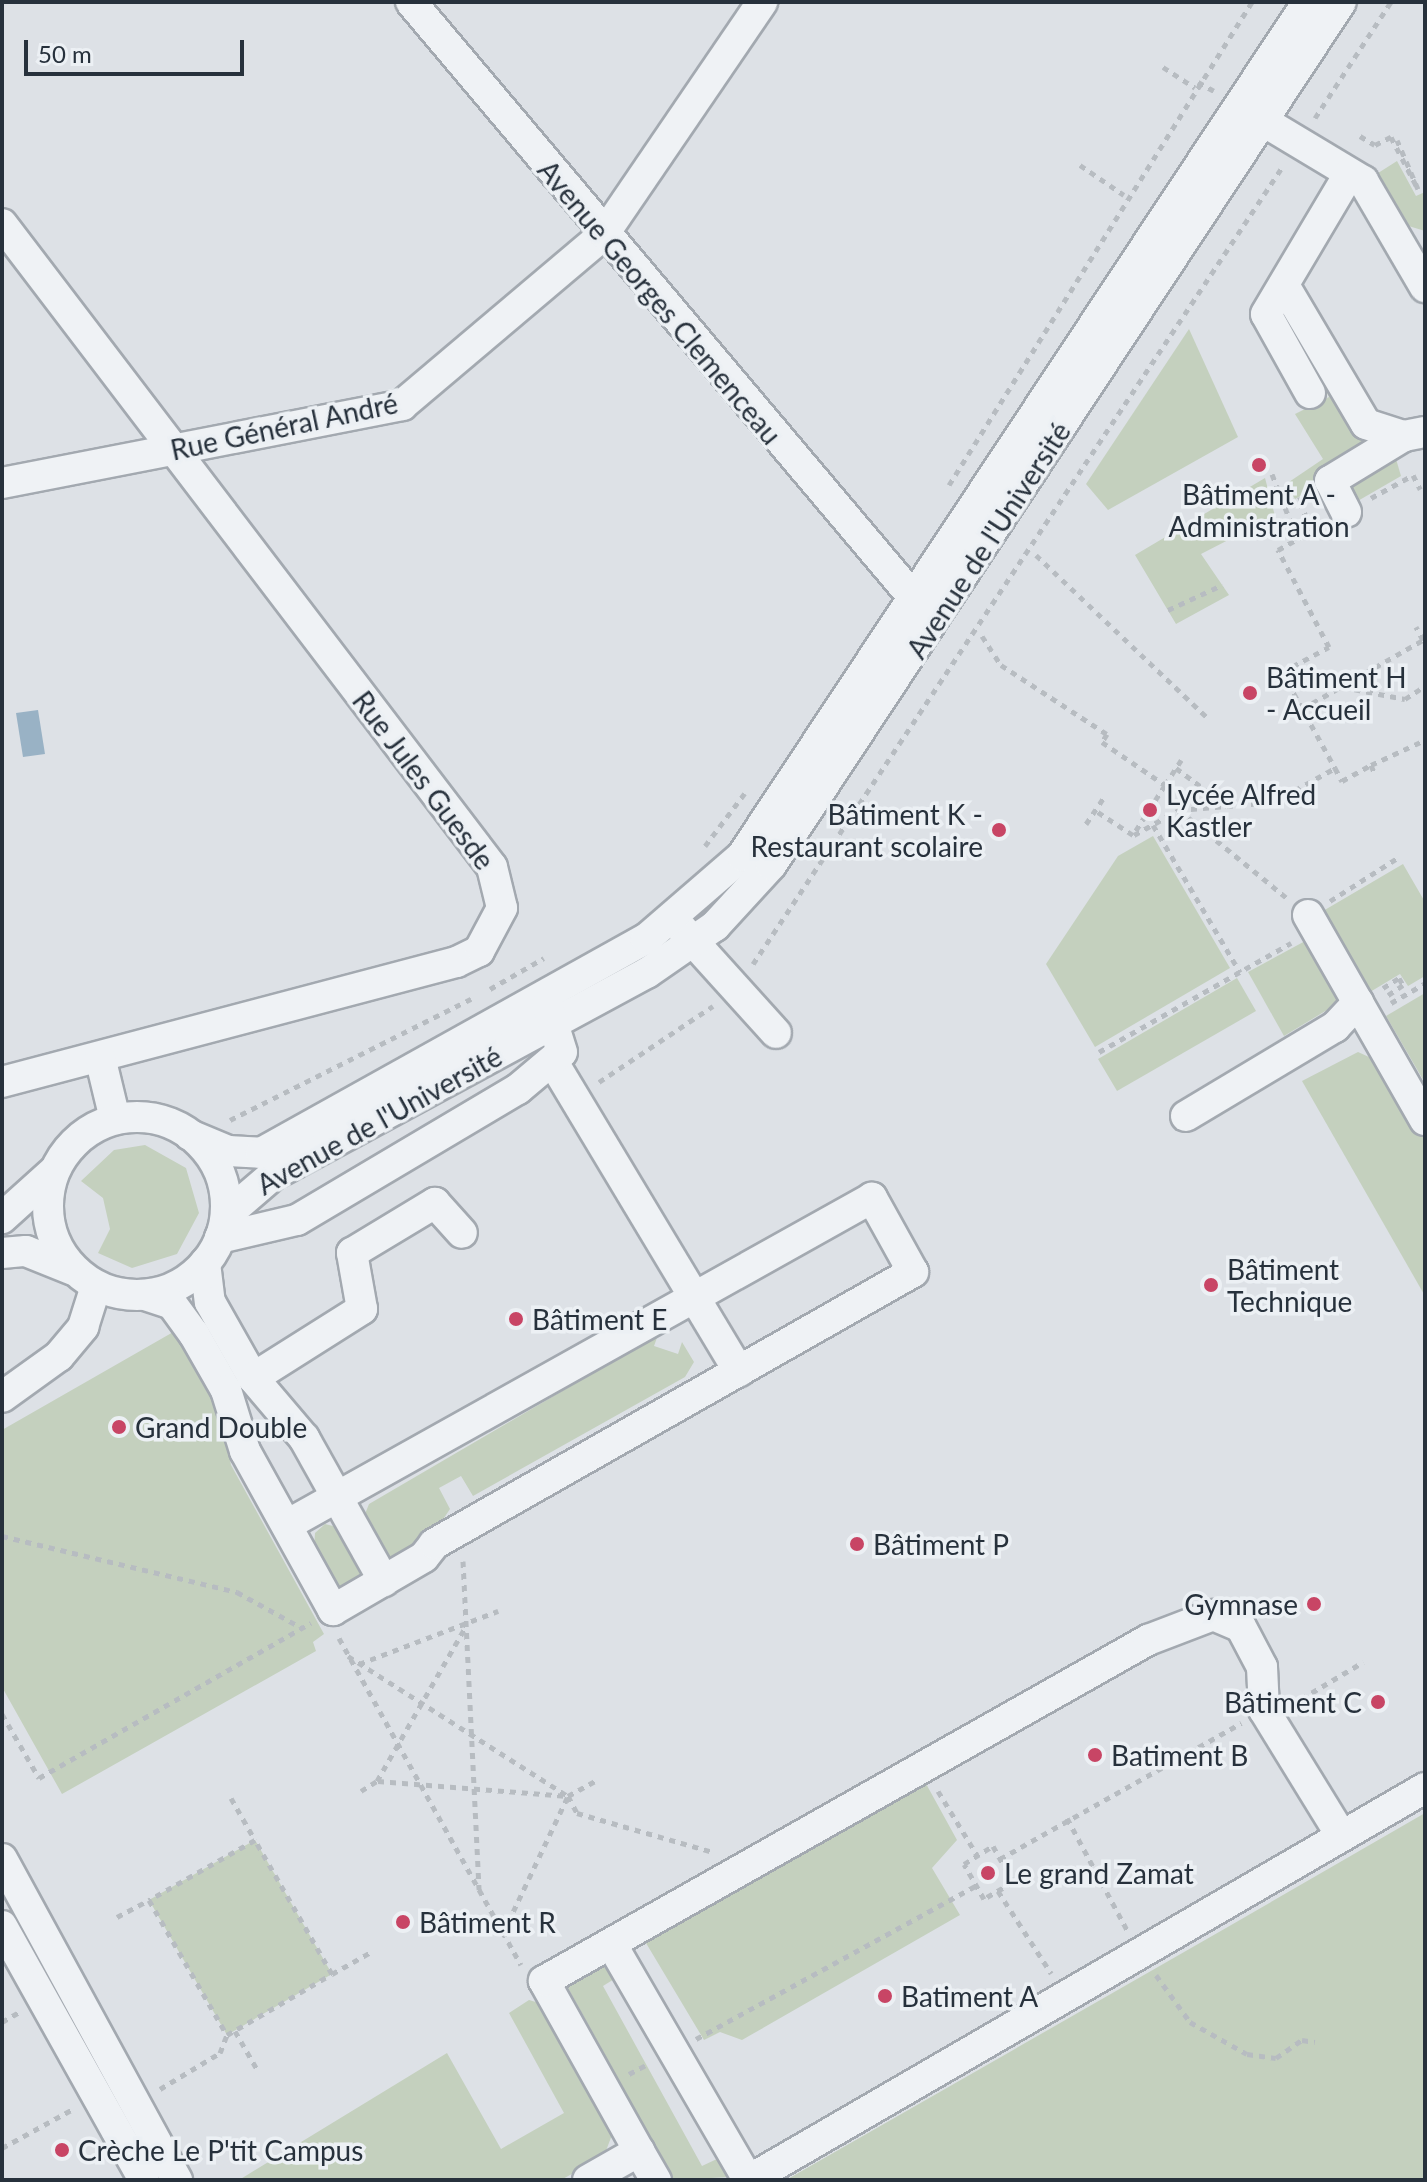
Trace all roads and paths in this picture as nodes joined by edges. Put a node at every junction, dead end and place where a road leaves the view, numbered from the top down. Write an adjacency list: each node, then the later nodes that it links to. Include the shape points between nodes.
1 (411, 2): 15 (street, Avenue Georges Clemenceau)
2 (762, 2): 15 (street, Rue Général André)
3 (1252, 2): 7 (path)
4 (1308, 2): 8 (street, Avenue de l'Université)
5 (1341, 2): 8 (street, Avenue de l'Université)
6 (1163, 67): 7 (path)
7 (1195, 88): 13 (path)
8 (1252, 114): 12 (street); 32 (street, Avenue de l'Université); 60 (street, Avenue de l'Université, via 771,865)
9 (1360, 136): 10 (path, via 1375,145 1391,137)
10 (1397, 141): 10 (path, via 1422,187)
11 (1080, 165): 13 (path)
12 (1349, 174): 16 (street, via 1363,181); 17 (street)
13 (1124, 195): 25 (path, via 1082,264 1071,298)
14 (2, 224): 21 (street, Rue Jules Guesde)
15 (604, 234): 21 (street, Rue Général André, via 402,405); 32 (street, Avenue Georges Clemenceau)
16 (1416, 250): 18 (street)
17 (1284, 285): 19 (street, via 1266,314); 20 (street, via 1366,424)
18 (1425, 287)
19 (1310, 393)
20 (1414, 434): 26 (street, via 1330,481)
21 (173, 451): 23 (street, Rue Général André); 69 (street, Rue Jules Guesde, via 492,867 502,908 479,951 456,962)
22 (1272, 474): 29 (path)
23 (2, 483)
24 (1420, 489): 26 (path, via 1413,475)
25 (942, 495)
26 (1346, 512)
27 (1307, 518): 29 (path)
28 (1316, 529): 29 (path)
29 (1297, 539): 37 (path, via 1278,550 1329,647)
30 (1036, 555): 42 (path)
31 (1222, 585): 33 (path)
32 (913, 597): 58 (street, Avenue de l'Université, via 742,856)
33 (1168, 610)
34 (962, 622): 48 (path, via 1001,665 1107,734 1102,742)
35 (1416, 627): 36 (path)
36 (1424, 641): 40 (path)
37 (1282, 672): 38 (path); 41 (path)
38 (1275, 677)
39 (1425, 686): 40 (path, via 1405,699)
40 (1341, 687): 41 (path)
41 (1302, 709): 46 (path)
42 (1207, 717)
43 (1425, 740): 46 (path, via 1342,781)
44 (1181, 760): 45 (path)
45 (1176, 768): 48 (path); 50 (path)
46 (1335, 768): 50 (path, via 1274,802)
47 (752, 783): 56 (path)
48 (1165, 785): 55 (path)
49 (1104, 797): 51 (path)
50 (1227, 806): 52 (path)
51 (1095, 810): 53 (path); 55 (path)
52 (1179, 810): 54 (path); 59 (path)
53 (1086, 824)
54 (1153, 825): 55 (path); 62 (path)
55 (1133, 835)
56 (694, 857)
57 (1399, 857): 59 (path)
58 (674, 917): 60 (street); 66 (street, Avenue de l'Université)
59 (1312, 922): 62 (path); 64 (street)
60 (692, 942): 66 (street, Avenue de l'Université); 67 (street)
61 (554, 953): 75 (path)
62 (1240, 972): 68 (path)
63 (1425, 983): 65 (path)
64 (1358, 1002): 72 (street, via 1335,1027); 74 (street)
65 (1392, 1003)
66 (550, 1010): 70 (street, via 564,1038); 76 (street, Avenue de l'Université, via 261,1153 228,1151); 80 (street, Avenue de l'Université, via 245,1194)
67 (776, 1033)
68 (1099, 1052)
69 (100, 1057): 71 (street, Rue Jules Guesde); 73 (street)
70 (553, 1062): 80 (street, via 297,1220); 84 (street)
71 (2, 1082)
72 (1186, 1116)
73 (115, 1119): 76 (street, via 167,1122); 77 (street, via 90,1129)
74 (1425, 1120)
75 (221, 1123)
76 (190, 1135): 80 (street, via 222,1181)
77 (55, 1170): 78 (street); 82 (street, via 49,1223)
78 (2, 1218)
79 (462, 1233): 86 (street, via 435,1203 352,1253 362,1309)
80 (213, 1251): 83 (street, via 178,1285); 86 (street, via 210,1302)
81 (2, 1253): 82 (street, via 26,1251)
82 (86, 1278): 83 (street); 87 (street, via 83,1327 59,1356)
83 (145, 1295): 89 (street, via 184,1316 226,1390 245,1451)
84 (697, 1296): 85 (street); 85 (street, via 872,1198 913,1272); 88 (street)
85 (739, 1371): 90 (street)
86 (253, 1378): 88 (street, via 304,1438)
87 (2, 1397)
88 (335, 1499): 89 (street); 92 (street)
89 (287, 1525): 93 (street)
90 (461, 1528): 92 (street); 95 (path)
91 (2, 1536): 96 (path, via 237,1592)
92 (384, 1581): 93 (street)
93 (333, 1610): 96 (path); 97 (path)
94 (498, 1611): 95 (path)
95 (466, 1625): 99 (path); 100 (path); 103 (path)
96 (302, 1628): 102 (path, via 39,1778)
97 (347, 1656): 99 (path); 104 (path)
98 (1363, 1662): 101 (path, via 1292,1705)
99 (359, 1664): 100 (path)
100 (422, 1704): 103 (path); 104 (path)
101 (1264, 1710): 105 (street, via 1262,1667 1241,1627 1213,1615 1148,1640); 114 (path); 115 (street)
102 (2, 1714)
103 (471, 1735): 110 (path); 112 (path)
104 (397, 1746): 106 (path); 108 (path)
105 (925, 1768): 117 (path); 120 (street)
106 (377, 1781): 108 (path); 111 (path)
107 (595, 1781): 112 (path)
108 (419, 1784): 110 (path); 122 (path)
109 (1425, 1788): 115 (street)
110 (474, 1789): 112 (path); 122 (path)
111 (361, 1791)
112 (568, 1796): 120 (path, via 577,1813 643,1838); 127 (path)
113 (231, 1798): 116 (path)
114 (1067, 1818): 119 (path); 129 (path)
115 (1341, 1835): 129 (street)
116 (255, 1840): 124 (path); 131 (path)
117 (977, 1855): 119 (path, via 993,1846); 121 (path, via 964,1864)
118 (2, 1859): 142 (street)
119 (1000, 1859): 123 (path, via 1013,1882)
120 (760, 1861): 128 (street)
121 (976, 1886): 123 (path, via 984,1899); 139 (path)
122 (479, 1891): 127 (path)
123 (998, 1891): 133 (path)
124 (149, 1900): 125 (path); 137 (path)
125 (117, 1917)
126 (2, 1926): 146 (street)
127 (503, 1933): 132 (path, via 524,1970)
128 (612, 1945): 132 (street); 139 (street)
129 (1138, 1950): 133 (street); 138 (path, via 1190,2022 1247,2054 1276,2058 1302,2040)
130 (371, 1952): 131 (path)
131 (332, 1974): 136 (path)
132 (544, 1981): 141 (street)
133 (1064, 1994): 150 (street)
134 (25, 2009): 135 (path)
135 (2, 2022)
136 (235, 2031): 137 (path); 140 (path)
137 (227, 2035): 142 (path, via 220,2053)
138 (1315, 2042)
139 (674, 2050): 141 (path); 150 (street)
140 (258, 2071)
141 (604, 2087): 145 (street)
142 (136, 2103): 147 (street)
143 (79, 2106): 144 (path)
144 (2, 2148)
145 (639, 2151): 148 (street); 149 (street)
146 (144, 2180)
147 (177, 2180)
148 (588, 2180)
149 (656, 2180)
150 (748, 2180)

